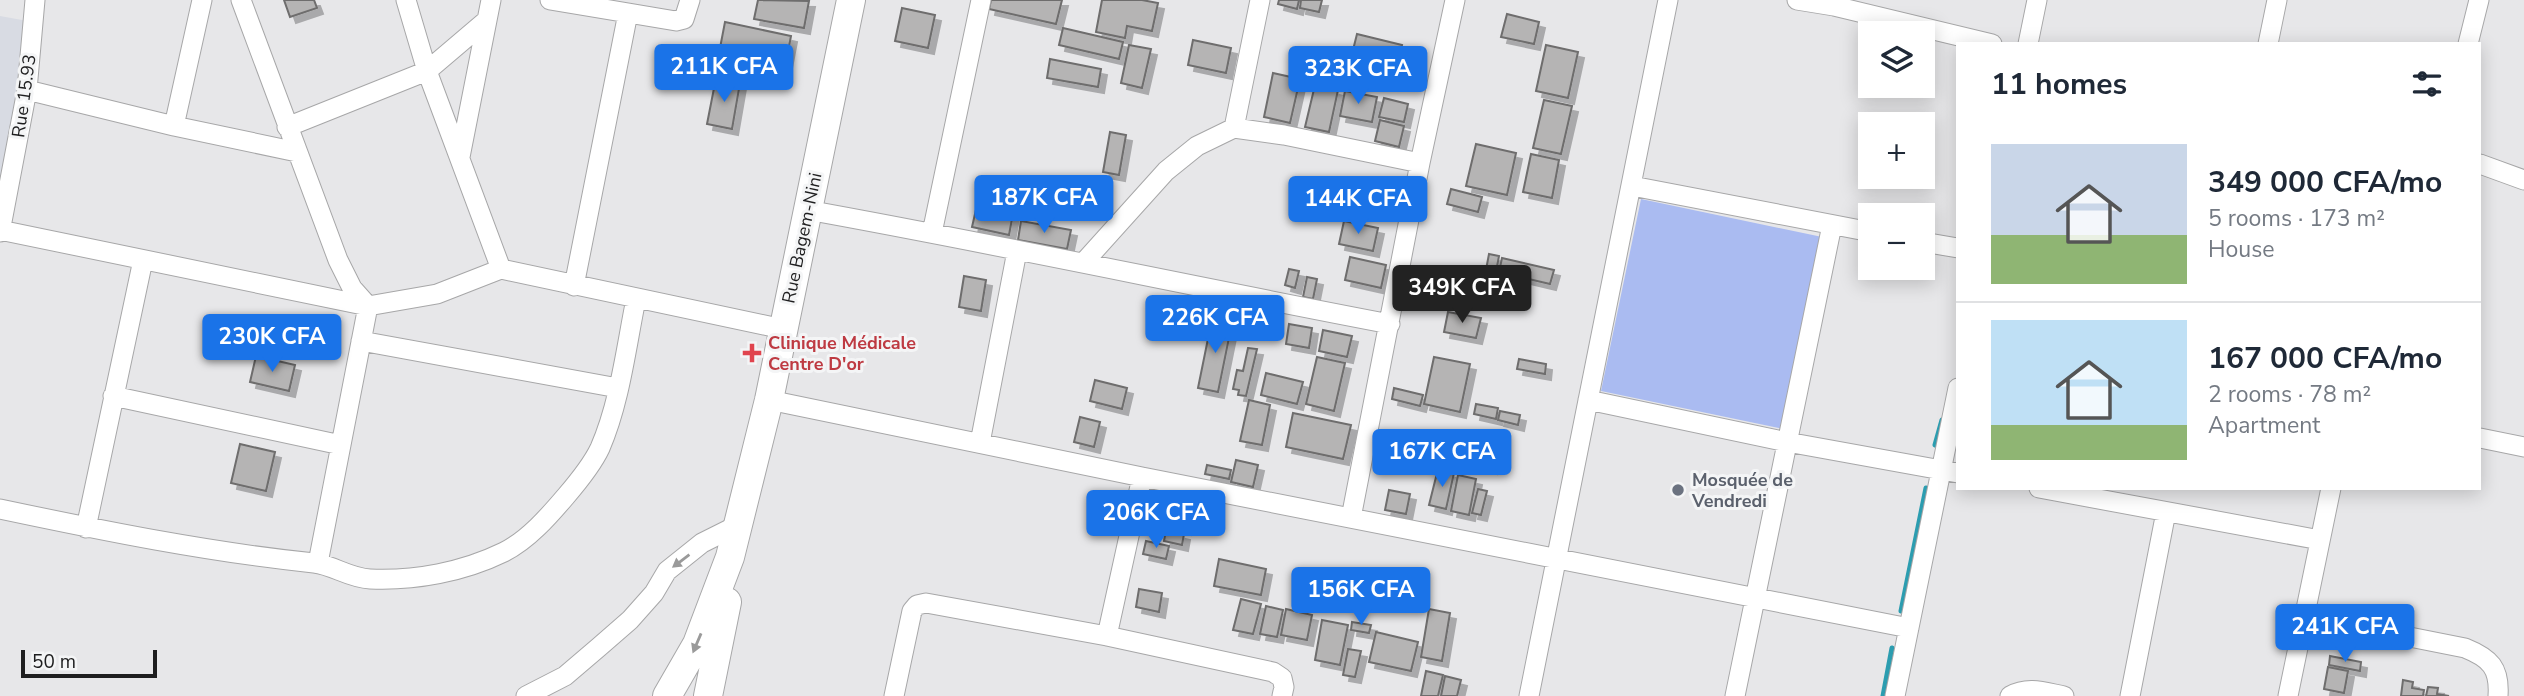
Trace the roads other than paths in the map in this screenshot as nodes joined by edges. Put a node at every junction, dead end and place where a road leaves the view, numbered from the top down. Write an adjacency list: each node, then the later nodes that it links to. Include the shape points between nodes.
1 (35, 0): 25 (street, Rue 15.93)
2 (202, 0): 26 (street)
3 (241, 0): 27 (street)
4 (406, 0): 24 (street)
5 (491, 0): 19 (street)
6 (550, 0): 18 (street)
7 (690, 0): 18 (street, via 684,19 676,21)
8 (851, 0): 35 (street, Rue Bagem-Nini)
9 (981, 0): 39 (street)
10 (1260, 0): 28 (street)
11 (1455, 0): 31 (street)
12 (1668, 0): 34 (street)
13 (1797, 0): 17 (street)
14 (2038, 0): 21 (street)
15 (2277, 0): 22 (street)
16 (2479, 0): 23 (street)
17 (1834, 3): 20 (street)
18 (628, 13): 46 (street)
19 (487, 20): 24 (street); 30 (street)
20 (1984, 42)
21 (2028, 42)
22 (2268, 42)
23 (2468, 42)
24 (427, 71): 27 (street); 30 (street)
25 (27, 90): 26 (street); 38 (street, Rue 15.93)
26 (174, 126): 29 (street)
27 (287, 127): 29 (street)
28 (1234, 128): 31 (street); 44 (street, via 1197,146 1166,171)
29 (297, 152): 48 (street, via 338,260 352,288)
30 (459, 158): 45 (street)
31 (1420, 163): 49 (street)
32 (2481, 164): 33 (street)
33 (2524, 180)
34 (1632, 186): 36 (street); 55 (street)
35 (807, 210): 39 (street); 50 (street, Rue Bagem-Nini)
36 (1832, 225): 37 (street); 58 (street)
37 (1858, 230)
38 (0, 231): 43 (street)
39 (932, 233): 42 (street)
40 (1935, 244): 41 (street)
41 (1956, 248)
42 (1017, 251): 44 (street); 59 (street)
43 (143, 260): 48 (street); 53 (street)
44 (1084, 262): 49 (street)
45 (501, 269): 46 (street); 48 (street, via 437,294)
46 (574, 286): 47 (street)
47 (636, 299): 50 (street); 52 (street)
48 (368, 306): 51 (street)
49 (1390, 324): 69 (street)
50 (783, 329): 54 (street, Rue Bagem-Nini)
51 (361, 341): 52 (street); 60 (street)
52 (618, 388): 75 (street, via 600,449 578,481 544,522 505,552 448,572 403,579 366,579)
53 (113, 396): 60 (street); 71 (street)
54 (769, 400): 59 (street); 70 (street, Rue Bagem-Nini)
55 (1588, 400): 58 (street); 74 (street)
56 (1956, 406): 62 (street)
57 (2481, 438): 61 (street)
58 (1787, 442): 62 (street); 76 (street)
59 (981, 443): 63 (street)
60 (341, 445): 75 (street)
61 (2524, 447)
62 (1949, 471): 78 (street)
63 (1142, 477): 69 (street); 79 (street)
64 (2060, 490): 66 (street)
65 (2331, 490): 72 (street)
66 (2080, 492): 68 (street)
67 (0, 509): 71 (street)
68 (2166, 512): 72 (street); 90 (street)
69 (1351, 518): 74 (street)
70 (738, 525): 73 (street, Rue Bagem-Nini); 80 (street, one-way to 80, via 702,543 667,571 654,593 565,676)
71 (86, 527): 75 (street)
72 (2320, 540): 77 (street)
73 (730, 557): 81 (street, one-way to 81, via 697,644); 82 (street, via 730,591)
74 (1556, 559): 76 (street); 85 (street)
75 (318, 564)
76 (1755, 599): 78 (street); 86 (street)
77 (2304, 616): 91 (street); 92 (street, via 2482,655 2499,679)
78 (1909, 628): 87 (street)
79 (1107, 636): 83 (street, via 917,605); 84 (street, via 1273,672 1282,678)
80 (526, 696)
81 (667, 696)
82 (708, 696)
83 (894, 696)
84 (1282, 696)
85 (1529, 696)
86 (1735, 696)
87 (1895, 696)
88 (2010, 696): 89 (street, via 2029,690)
89 (2064, 696)
90 (2130, 696)
91 (2288, 696)
92 (2498, 696)

